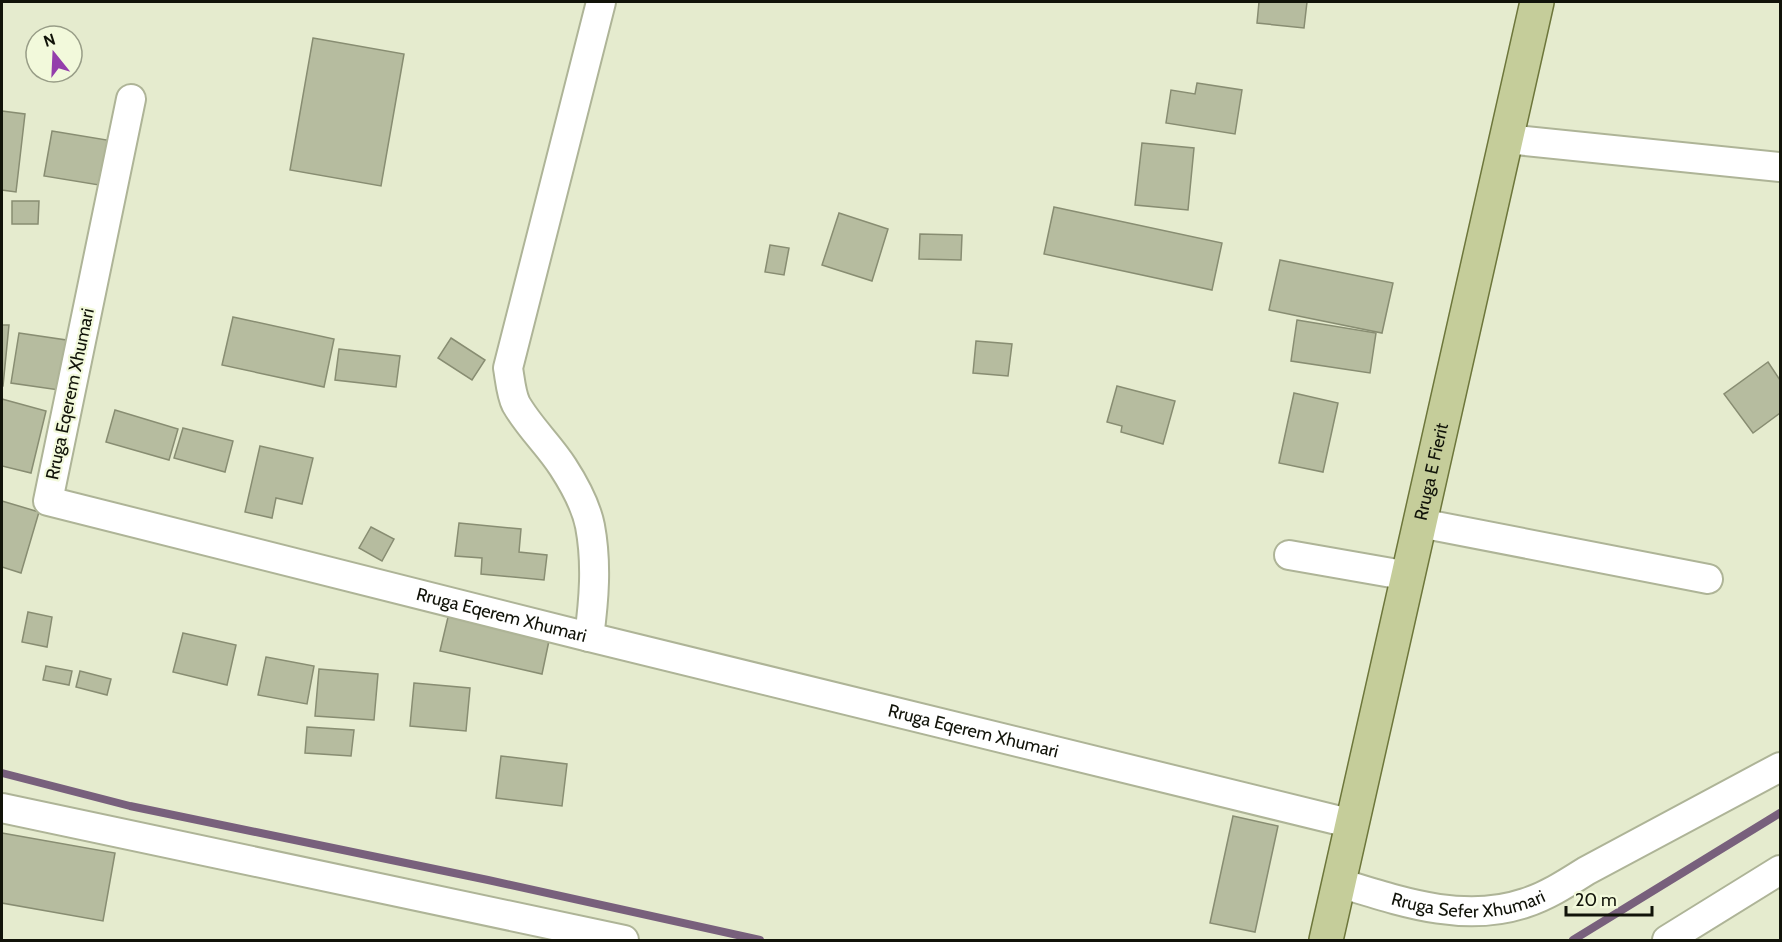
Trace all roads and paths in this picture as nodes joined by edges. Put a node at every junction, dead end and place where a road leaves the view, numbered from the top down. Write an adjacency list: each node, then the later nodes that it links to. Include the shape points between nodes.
1 (601, 2): 10 (street, via 508,368 515,402 563,466 590,525 594,600)
2 (1537, 2): 4 (main road, Rruga E Fierit)
3 (130, 99): 10 (street, Rruga Eqerem Xhumari, via 48,501)
4 (1506, 139): 5 (street); 6 (main road, Rruga E Fierit)
5 (1780, 167)
6 (1420, 523): 8 (main road, Rruga E Fierit); 9 (street)
7 (1289, 555): 8 (street)
8 (1409, 576): 13 (main road, Rruga E Fierit)
9 (1708, 579)
10 (589, 637): 13 (street, Rruga Eqerem Xhumari)
11 (1780, 767): 15 (street, Rruga Sefer Xhumari, via 1557,889 1524,903 1484,912 1442,909)
12 (2, 808): 16 (street)
13 (1353, 824): 15 (main road, Rruga E Fierit)
14 (1780, 870): 18 (street)
15 (1340, 883): 17 (main road, Rruga E Fierit)
16 (624, 940)
17 (1326, 940)
18 (1667, 940)

